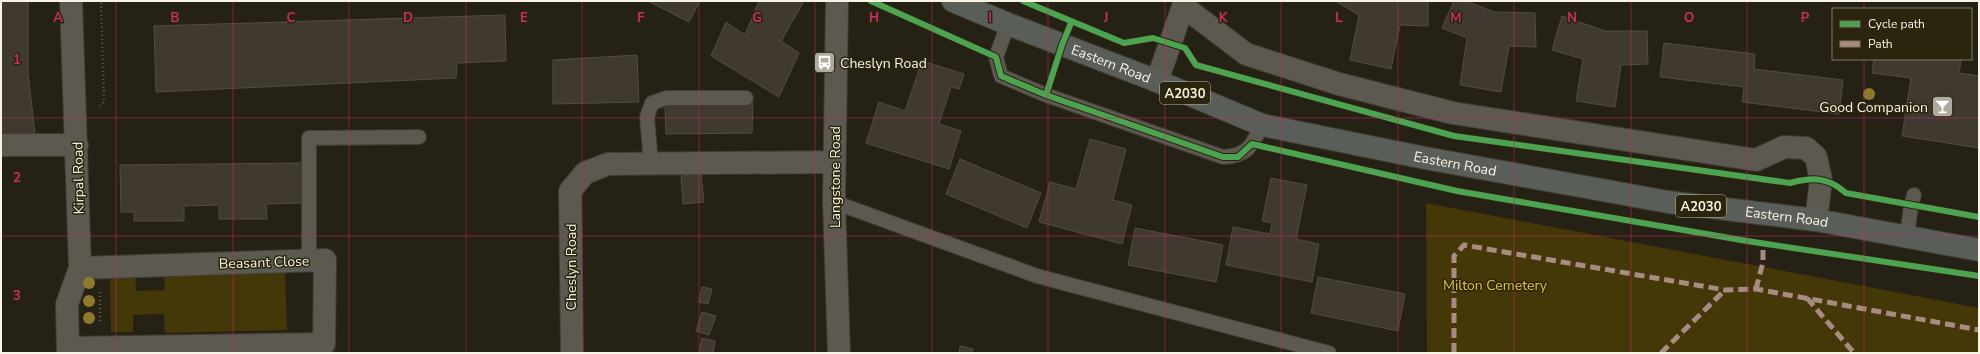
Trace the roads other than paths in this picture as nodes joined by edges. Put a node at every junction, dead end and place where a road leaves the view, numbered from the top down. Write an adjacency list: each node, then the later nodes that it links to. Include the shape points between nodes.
1 (71, 1): 11 (street, Kirpal Road)
2 (836, 1): 12 (street, Langstone Road)
3 (953, 1): 5 (main road, Eastern Road / A2030)
4 (1184, 4): 6 (street); 16 (street, via 1246,54 1339,84 1453,113 1756,160 1784,147 1806,148 1816,157 1821,180)
5 (1008, 24): 6 (main road, Eastern Road / A2030); 8 (lane, via 996,57 1001,76 1046,95 1223,157 1238,157 1252,144)
6 (1157, 81): 8 (main road, Eastern Road / A2030)
7 (746, 98): 13 (lane, via 666,98 652,103 648,117)
8 (1262, 125): 16 (main road, Eastern Road / A2030, via 1424,158 1668,202)
9 (420, 137): 19 (lane, via 308,138)
10 (1, 145): 11 (street)
11 (77, 145): 20 (street, Kirpal Road)
12 (834, 162): 13 (street, Cheslyn Road); 15 (street, Langstone Road)
13 (650, 164): 23 (street, Cheslyn Road, via 608,164 585,173 570,191)
14 (1914, 195): 17 (lane)
15 (834, 202): 24 (street, Langstone Road); 25 (lane, via 1037,276)
16 (1816, 220): 17 (main road, Eastern Road / A2030)
17 (1907, 237): 18 (main road, Eastern Road / A2030)
18 (1979, 250)
19 (309, 260): 20 (street, Beasant Close); 21 (street, Beasant Close, via 325,260 324,344)
20 (80, 268): 22 (street, Kirpal Road, via 67,304)
21 (309, 348): 22 (street, Beasant Close)
22 (68, 351)
23 (572, 353)
24 (839, 353)
25 (1329, 353)

